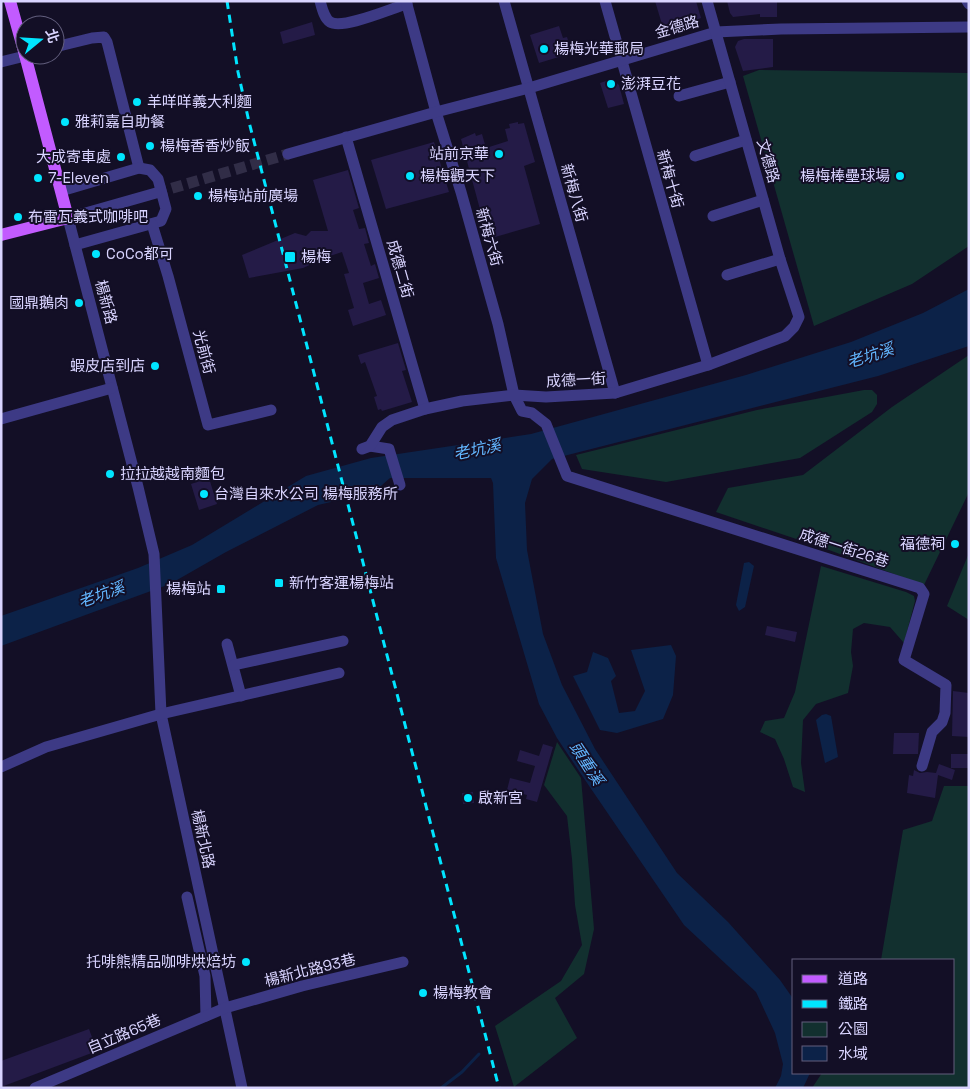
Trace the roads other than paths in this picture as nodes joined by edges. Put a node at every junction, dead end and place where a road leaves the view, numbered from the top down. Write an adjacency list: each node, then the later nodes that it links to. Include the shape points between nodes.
1 (10, 1): 7 (main road, 楊新路)
2 (320, 1): 6 (street, via 329,22 336,25)
3 (504, 1): 16 (street, 新梅八街)
4 (604, 1): 12 (street, 新梅十街)
5 (707, 1): 9 (street, 文德路)
6 (406, 2): 18 (street, 新梅六街)
7 (15, 18)
8 (969, 27): 9 (street, 金德路)
9 (716, 32): 12 (street, 金德路); 15 (street, 文德路)
10 (65, 45): 23 (street, via 92,38 104,38 107,42)
11 (15, 58): 13 (street)
12 (621, 59): 16 (street, 金德路); 35 (street, 新梅十街)
13 (1, 62)
14 (29, 65): 24 (main road, 楊新路)
15 (730, 82): 17 (street); 20 (street, 文德路)
16 (529, 88): 18 (street, 金德路); 37 (street, 新梅八街)
17 (679, 96)
18 (436, 112): 19 (street, 金德路); 38 (street, 新梅六街, via 498,324)
19 (346, 137): 21 (street, 金德路); 39 (street, 成德二街)
20 (746, 140): 22 (street); 26 (street, 文德路)
21 (288, 154)
22 (695, 156)
23 (139, 168): 24 (street); 29 (street, via 150,170 158,179 166,209 161,221)
24 (61, 191): 28 (main road, 楊新路)
25 (156, 193): 28 (street)
26 (763, 200): 27 (street); 32 (street, 文德路)
27 (713, 216)
28 (68, 218): 30 (main road); 31 (street, 楊新路)
29 (152, 224): 31 (street); 40 (street, 光前街, via 208,425)
30 (1, 235)
31 (75, 245): 36 (street, 楊新路)
32 (780, 259): 33 (street); 34 (street, 文德路, via 799,317)
33 (727, 275)
34 (794, 327): 35 (street, 成德一街, via 785,336)
35 (708, 365): 37 (street, 成德一街)
36 (112, 388): 41 (street); 43 (street, 楊新路, via 154,557)
37 (615, 393): 38 (street, 成德一街, via 546,397)
38 (514, 395): 39 (street, 成德一街); 50 (street, 成德一街26巷, via 522,412 532,413 546,424 567,476 920,588 924,594 904,660 946,685 942,722 932,732)
39 (425, 409): 42 (street, 成德一街, via 392,420 366,447 389,449)
40 (272, 410)
41 (1, 419)
42 (400, 485)
43 (157, 595): 49 (street, 楊新北路)
44 (343, 641): 46 (street)
45 (227, 644): 46 (street)
46 (234, 665): 48 (street)
47 (339, 673): 48 (street)
48 (241, 696): 49 (street)
49 (161, 714): 51 (street, via 46,746); 54 (street, 楊新北路)
50 (922, 766)
51 (1, 767)
52 (187, 897): 55 (street, via 205,976)
53 (403, 962): 54 (street, 楊新北路93巷)
54 (225, 1008): 55 (street, 自立路65巷); 57 (street, 楊新北路)
55 (206, 1016): 56 (street, 自立路65巷)
56 (36, 1088)
57 (242, 1088)

